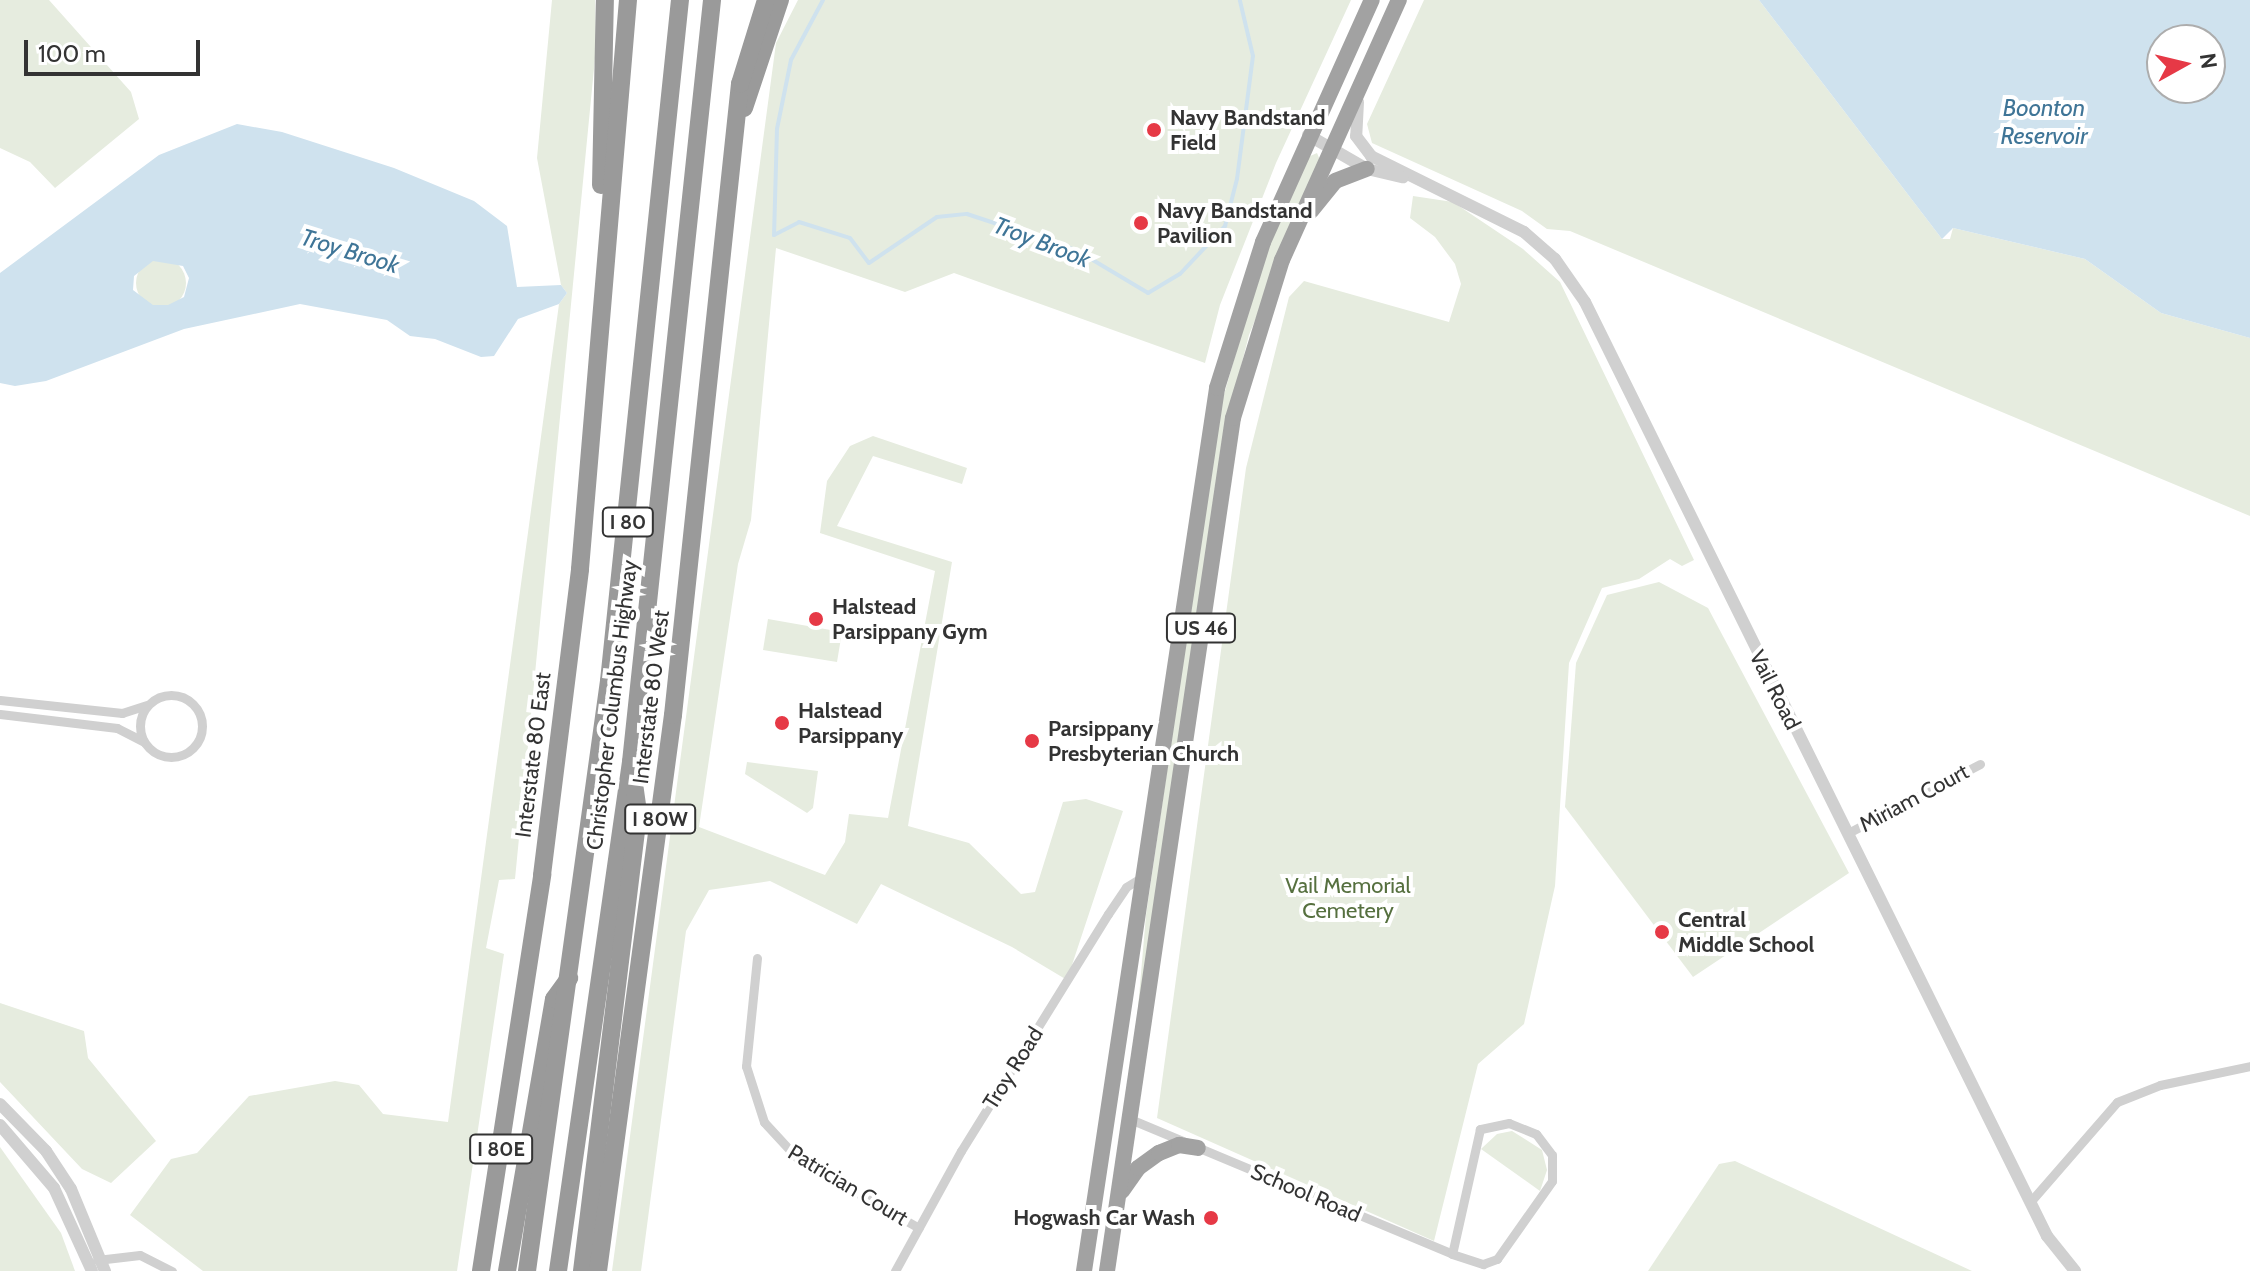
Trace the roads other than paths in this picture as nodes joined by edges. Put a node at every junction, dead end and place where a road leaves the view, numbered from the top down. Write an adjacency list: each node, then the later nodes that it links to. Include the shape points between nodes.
1 (605, 0): 15 (highway, via 601,205)
2 (628, 0): 15 (highway, Interstate 80 East)
3 (680, 0): 27 (highway, Christopher Columbus Highway / I 80, via 632,489)
4 (712, 0): 21 (highway, Christopher Columbus Highway / I 80)
5 (766, 0): 10 (highway, via 742,74)
6 (780, 0): 10 (highway)
7 (1372, 0): 11 (highway, US 46)
8 (1397, 0): 9 (highway, US 46)
9 (1361, 83): 12 (highway, US 46); 14 (street, Vail Road, via 1356,136 1371,156)
10 (737, 126): 44 (highway, Interstate 80 West / I 80W, via 673,715)
11 (1308, 135): 12 (street, Vail Road); 24 (highway, US 46, via 1243,295 1217,388)
12 (1330, 151): 13 (street, Vail Road); 16 (highway, US 46)
13 (1367, 169): 14 (street, Vail Road); 16 (highway, via 1329,187)
14 (1407, 178): 23 (street, Vail Road, via 1506,221 1567,275)
15 (610, 243): 39 (highway, Interstate 80 East / I 80E, via 562,726)
16 (1282, 260): 30 (highway, US 46, via 1233,418)
17 (0, 700): 18 (street, via 122,713)
18 (150, 703): 20 (street, via 140,722); 20 (street, via 179,696 196,707 203,725 198,743 183,756 162,756)
19 (0, 714): 20 (street, via 117,728)
20 (145, 743)
21 (631, 762): 42 (highway, Christopher Columbus Highway / I 80); 43 (highway, via 638,812)
22 (1980, 764): 23 (street, Miriam Court)
23 (1848, 833): 34 (street, Vail Road)
24 (1144, 876): 26 (highway, US 46); 35 (street, Troy Road, via 1126,887 1108,914)
25 (757, 958): 35 (street, Patrician Court, via 746,1066 764,1122 798,1159)
26 (1130, 975): 30 (highway, via 1122,1085 1123,1112); 46 (highway, US 46)
27 (571, 976): 40 (highway, via 554,999); 41 (highway, Christopher Columbus Highway / I 80)
28 (2250, 1066): 34 (street, via 2160,1085 2117,1102)
29 (0, 1104): 37 (street, via 59,1170)
30 (1130, 1119): 32 (street, School Road); 33 (highway, US 46)
31 (0, 1125): 37 (street, via 54,1188)
32 (1198, 1148): 33 (highway, via 1170,1147 1148,1160); 36 (street, School Road)
33 (1119, 1196): 47 (highway, US 46)
34 (2031, 1201): 48 (street, Vail Road, via 2047,1236)
35 (919, 1228): 45 (street, Troy Road)
36 (1452, 1254): 36 (street, School Road, via 1483,1264 1497,1259 1552,1181 1548,1147 1520,1125 1480,1129)
37 (97, 1265): 38 (street, via 140,1255)
38 (172, 1271)
39 (481, 1271)
40 (507, 1271)
41 (527, 1271)
42 (558, 1271)
43 (582, 1271)
44 (598, 1271)
45 (895, 1271)
46 (1084, 1271)
47 (1107, 1271)
48 (2075, 1271)

